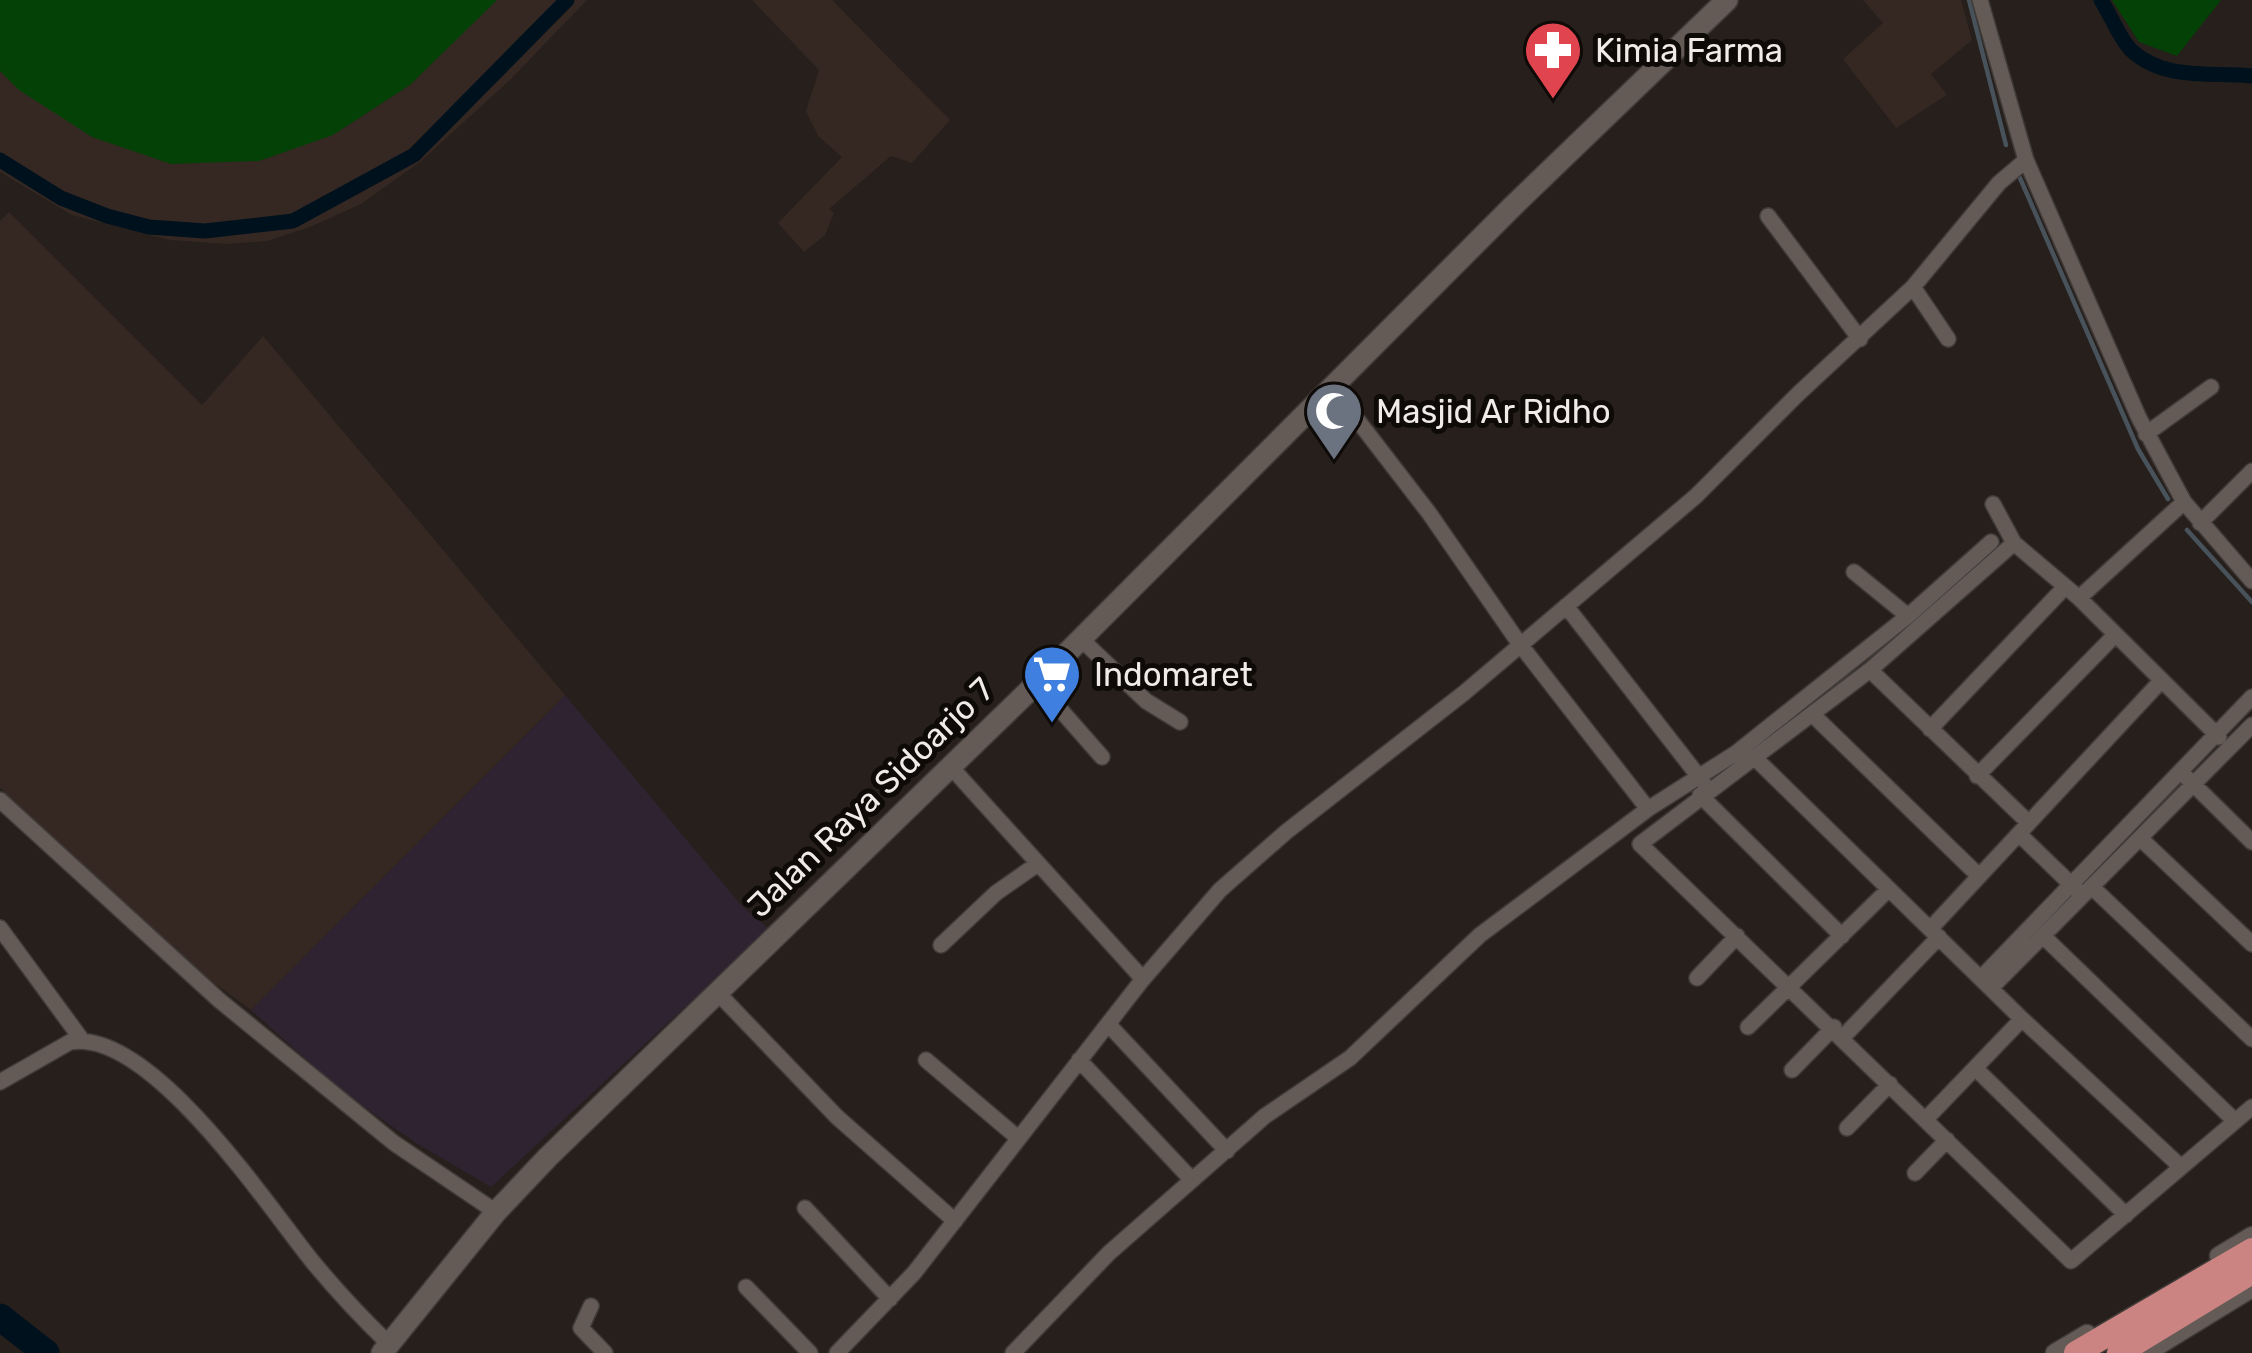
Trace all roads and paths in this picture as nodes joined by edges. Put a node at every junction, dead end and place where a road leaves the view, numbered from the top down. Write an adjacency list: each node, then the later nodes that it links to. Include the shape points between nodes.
1 (1726, 0): 8 (main road, Jalan Raya Sidoarjo 7)
2 (1980, 0): 3 (street)
3 (2026, 160): 5 (street); 10 (street)
4 (1768, 216): 6 (street)
5 (1913, 287): 6 (street); 7 (street)
6 (1860, 339): 21 (street)
7 (1948, 339)
8 (1332, 387): 24 (main road, Jalan Raya Sidoarjo 7); 25 (street)
9 (2211, 387): 10 (street)
10 (2146, 434): 12 (street)
11 (2252, 471): 14 (street)
12 (2184, 502): 14 (street); 20 (street)
13 (1993, 504): 16 (street)
14 (2200, 523): 18 (street)
15 (1991, 542): 22 (street)
16 (2014, 543): 19 (street); 26 (street)
17 (1854, 572): 22 (street)
18 (2252, 581)
19 (2065, 587): 20 (street); 33 (street)
20 (2079, 598): 23 (street)
21 (1566, 606): 25 (street); 42 (street)
22 (1908, 616): 42 (street)
23 (2116, 635): 27 (street); 40 (street)
24 (1082, 639): 28 (main road, Jalan Raya Sidoarjo 7); 31 (street)
25 (1519, 643): 44 (street); 60 (street, via 1227,884)
26 (1870, 670): 30 (street); 33 (street)
27 (2161, 681): 34 (street); 45 (street)
28 (1037, 683): 36 (street); 38 (main road, Jalan Raya Sidoarjo 7)
29 (2252, 697): 34 (street)
30 (1814, 715): 37 (street); 49 (street)
31 (1180, 722)
32 (2252, 725): 35 (street)
33 (1930, 729): 40 (street)
34 (2215, 734): 35 (street); 39 (street)
35 (2230, 747): 41 (street)
36 (1102, 757)
37 (1755, 758): 42 (street); 50 (street)
38 (950, 766): 48 (street); 63 (main road, Jalan Raya Sidoarjo 7)
39 (2179, 771): 41 (street); 51 (street)
40 (1977, 776): 45 (street)
41 (2192, 784): 46 (street); 47 (street)
42 (1702, 787): 44 (street); 54 (street, via 1640,844); 55 (street)
43 (0, 802): 87 (street, via 219,1000 394,1143)
44 (1648, 809): 82 (street, via 1507,913 1351,1058)
45 (2024, 828): 49 (street); 51 (street)
46 (2250, 836)
47 (2140, 838): 51 (street); 57 (street)
48 (1036, 865): 58 (street); 60 (street)
49 (1979, 876): 53 (street)
50 (1888, 889): 53 (street); 55 (street)
51 (2083, 890): 56 (street); 61 (street); 68 (street)
52 (0, 928): 69 (street)
53 (1935, 933): 61 (street); 67 (street)
54 (1738, 936): 59 (street); 62 (street)
55 (1843, 936): 62 (street)
56 (2043, 936): 61 (street); 78 (street)
57 (2252, 944)
58 (941, 946)
59 (1697, 978)
60 (1143, 979): 65 (street)
61 (1986, 983): 64 (street)
62 (1790, 986): 66 (street); 67 (street)
63 (716, 991): 87 (main road, Jalan Raya Sidoarjo 7); 89 (street, via 837,1117)
64 (2022, 1019): 72 (street); 83 (street)
65 (1108, 1024): 71 (street); 82 (street)
66 (1748, 1027)
67 (1838, 1032): 73 (street); 75 (street)
68 (2252, 1039)
69 (82, 1040): 74 (street); 99 (street, via 131,1060 210,1128)
70 (926, 1060): 80 (street)
71 (1079, 1060): 80 (street); 85 (street)
72 (1975, 1068): 77 (street); 88 (street)
73 (1792, 1070)
74 (0, 1082)
75 (1890, 1084): 77 (street); 79 (street)
76 (2252, 1107): 78 (street)
77 (1925, 1120): 81 (street)
78 (2235, 1121): 83 (street)
79 (1847, 1128)
80 (1018, 1138): 89 (street)
81 (1947, 1139): 84 (street); 88 (street, via 2071,1261)
82 (1226, 1150): 85 (street)
83 (2181, 1167): 88 (street)
84 (1915, 1172)
85 (1192, 1180): 103 (street)
86 (806, 1208): 96 (street)
87 (496, 1212): 99 (main road, Jalan Raya Sidoarjo 7)
88 (2126, 1215)
89 (955, 1221): 96 (street)
90 (2252, 1236): 98 (street)
91 (2252, 1250): 98 (highway)
92 (2252, 1272): 95 (highway)
93 (746, 1287): 101 (street)
94 (2252, 1288): 95 (street)
95 (2225, 1297): 98 (highway); 105 (street)
96 (890, 1299): 102 (street)
97 (591, 1306): 100 (street, via 581,1328)
98 (2096, 1345): 104 (street)
99 (385, 1348)
100 (604, 1353)
101 (810, 1353)
102 (838, 1353)
103 (1013, 1353)
104 (2055, 1353)
105 (2146, 1353)

